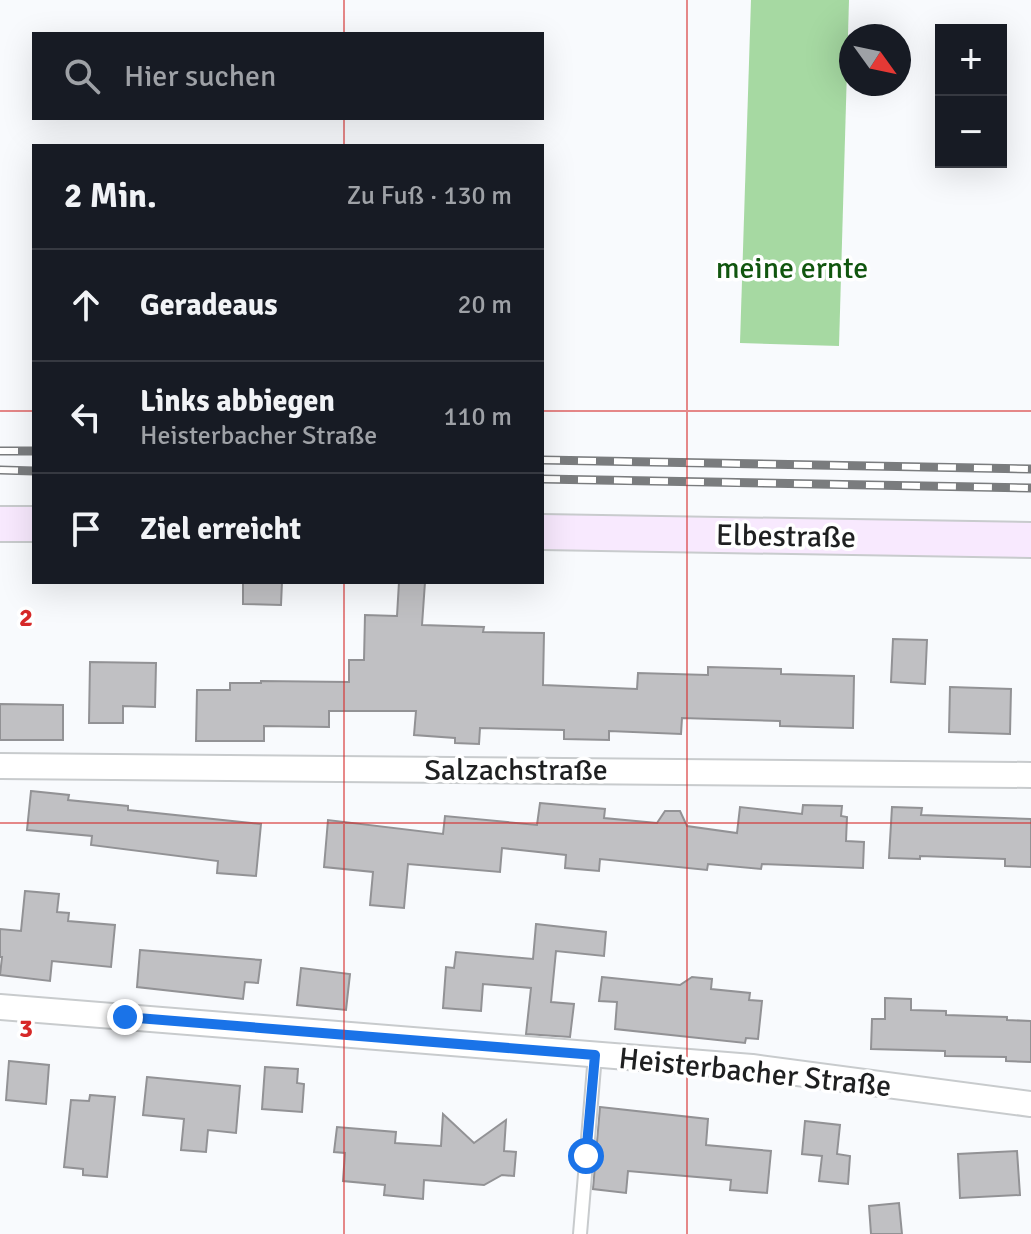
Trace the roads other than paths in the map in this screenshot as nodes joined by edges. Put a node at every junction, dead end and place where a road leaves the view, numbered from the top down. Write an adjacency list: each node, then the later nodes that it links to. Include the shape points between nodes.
1 (0, 524): 2 (main road)
2 (32, 524)
3 (544, 532): 4 (main road, Elbestraße)
4 (1031, 540)
5 (0, 766): 6 (street, Salzachstraße)
6 (1031, 775)
7 (0, 1007): 8 (street, Heisterbacher Straße)
8 (595, 1055): 9 (street, Heisterbacher Straße, via 752,1067); 10 (lane)
9 (1031, 1104)
10 (580, 1234)

